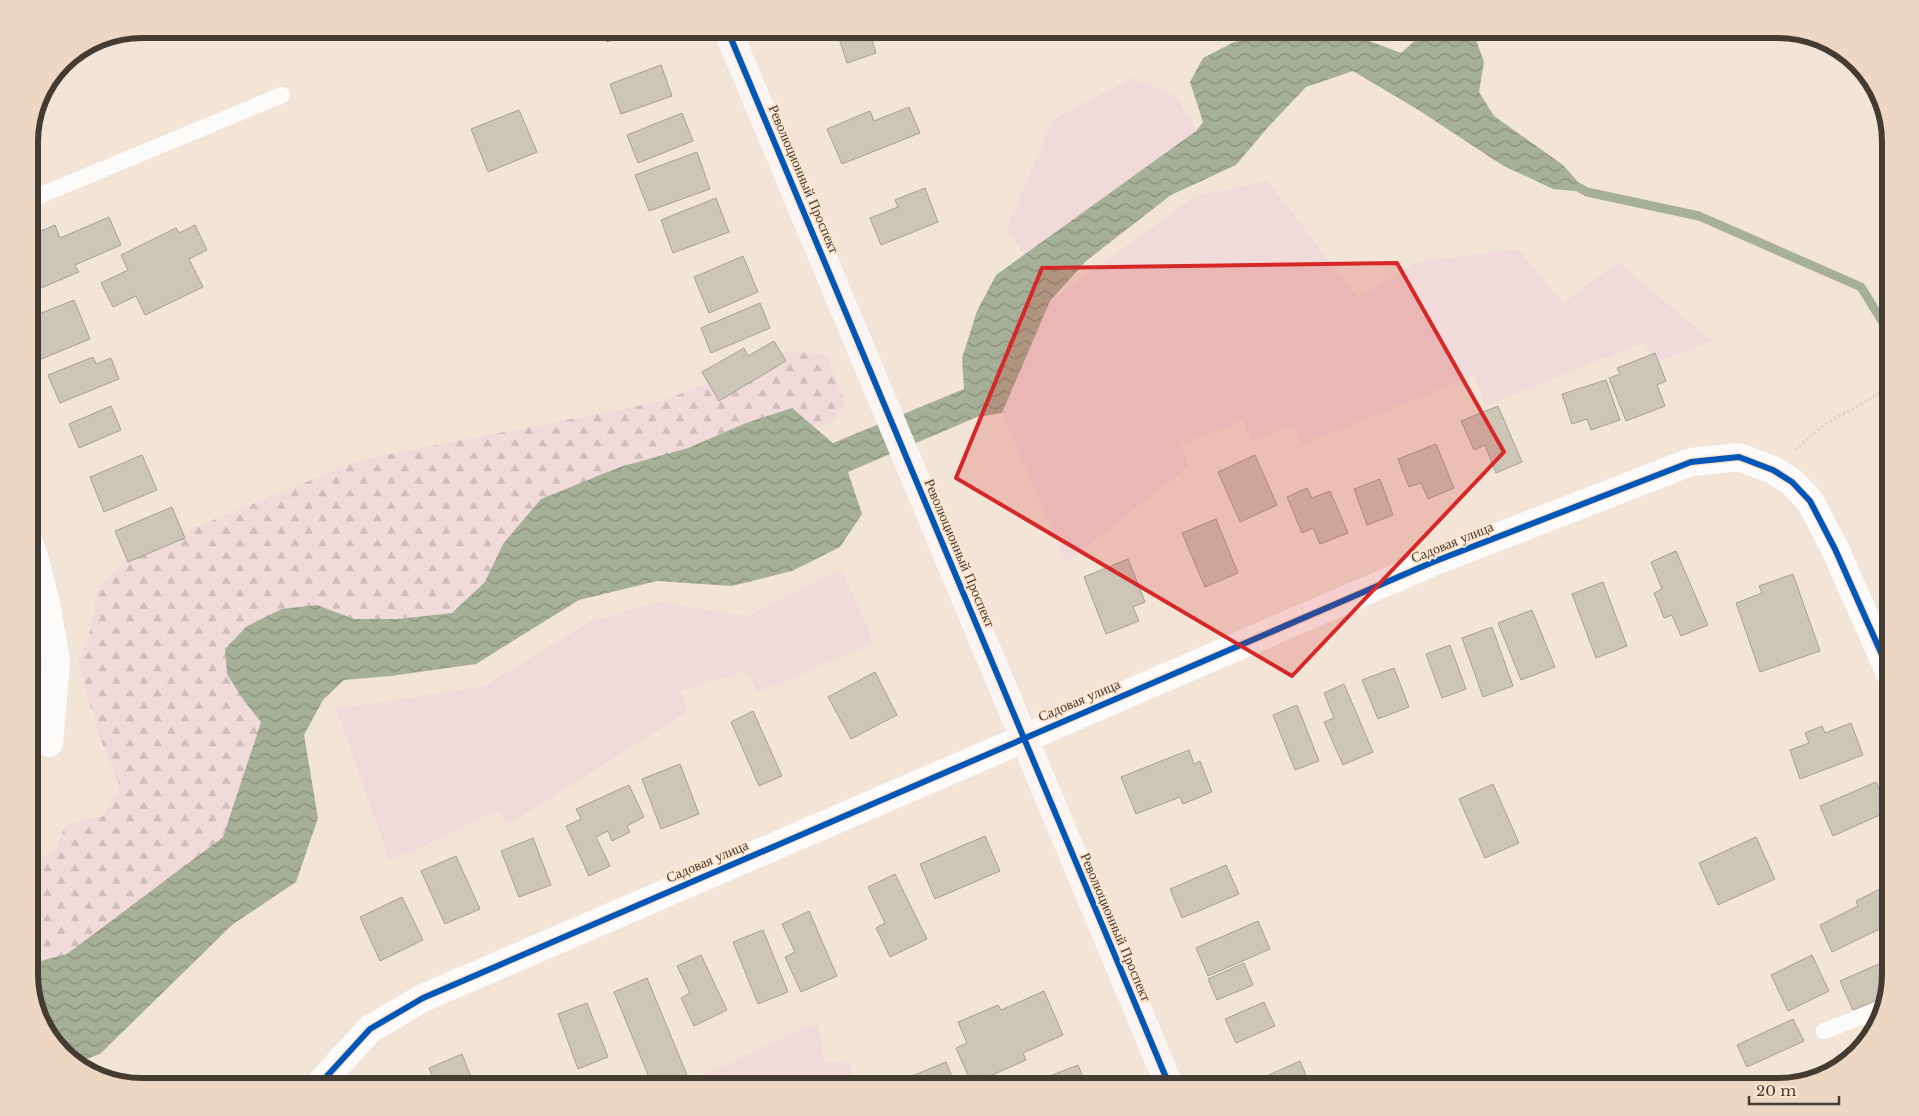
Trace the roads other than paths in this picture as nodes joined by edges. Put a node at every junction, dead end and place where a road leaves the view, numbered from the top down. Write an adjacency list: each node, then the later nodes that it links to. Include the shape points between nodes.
1 (731, 38): 6 (street, Революционный Проспект)
2 (282, 95): 3 (lane)
3 (38, 196)
4 (38, 572): 7 (street, via 56,661)
5 (1882, 654): 6 (street, Садовая улица, via 1810,500 1792,482 1773,470 1739,457 1691,462 1434,562)
6 (1023, 738): 10 (street, Садовая улица, via 423,998 370,1030); 11 (street, Революционный Проспект)
7 (49, 743)
8 (1875, 1011): 9 (lane)
9 (1824, 1030)
10 (326, 1078)
11 (1166, 1078)

